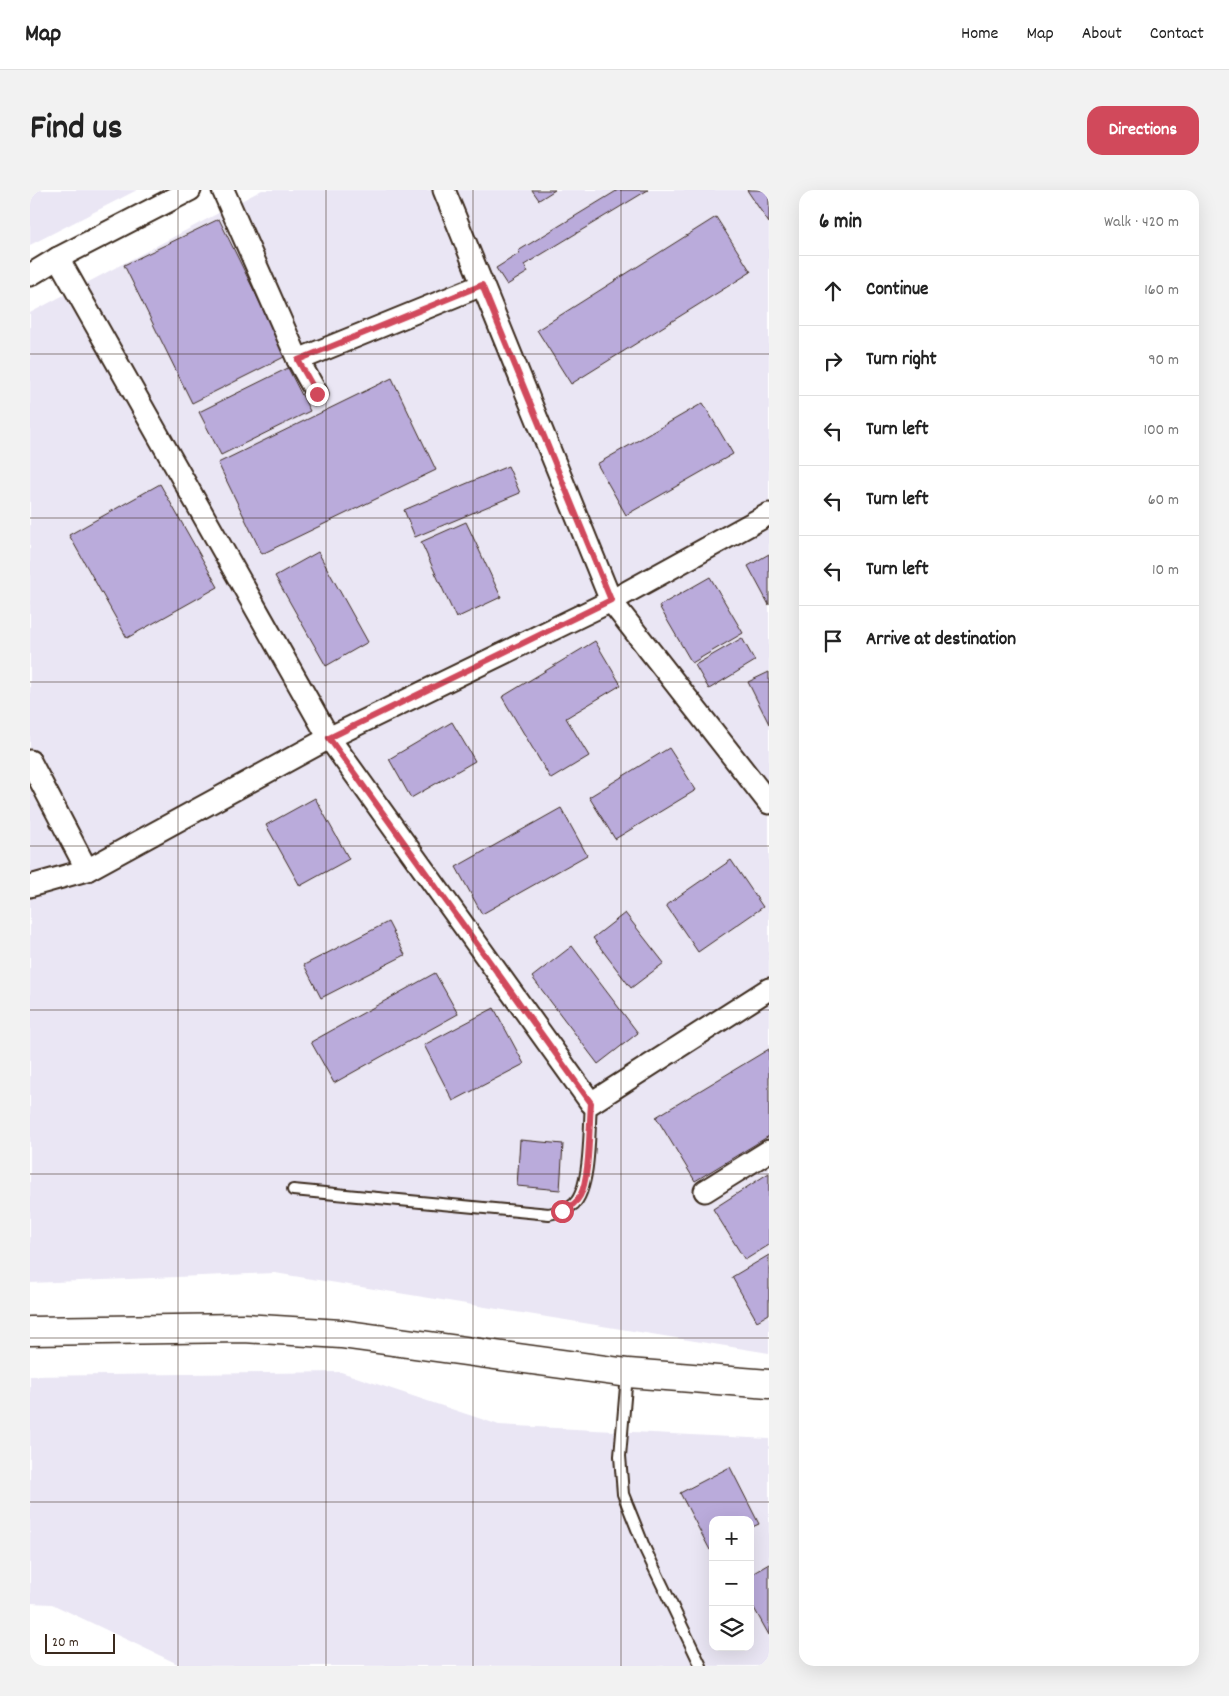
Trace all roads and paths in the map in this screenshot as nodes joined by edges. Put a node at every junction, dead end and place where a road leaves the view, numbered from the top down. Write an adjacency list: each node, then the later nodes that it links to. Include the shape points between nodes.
1 (190, 190): 4 (street)
2 (223, 190): 7 (street)
3 (444, 190): 6 (street)
4 (58, 258): 5 (street); 11 (street)
5 (30, 275)
6 (482, 285): 7 (street); 10 (street)
7 (298, 360): 8 (street)
8 (317, 394)
9 (769, 514): 10 (street)
10 (611, 600): 11 (street); 13 (street)
11 (329, 738): 14 (street); 17 (street)
12 (30, 761): 14 (street)
13 (769, 803)
14 (87, 870): 15 (street)
15 (30, 886)
16 (769, 989): 17 (street)
17 (591, 1103): 19 (lane, via 585,1179 580,1196 562,1211 549,1214)
18 (769, 1151): 20 (street)
19 (293, 1190)
20 (705, 1191)
21 (30, 1331): 22 (street, via 244,1328 341,1334)
22 (628, 1373): 23 (street); 24 (lane, via 620,1456 622,1494)
23 (769, 1384)
24 (701, 1666)

